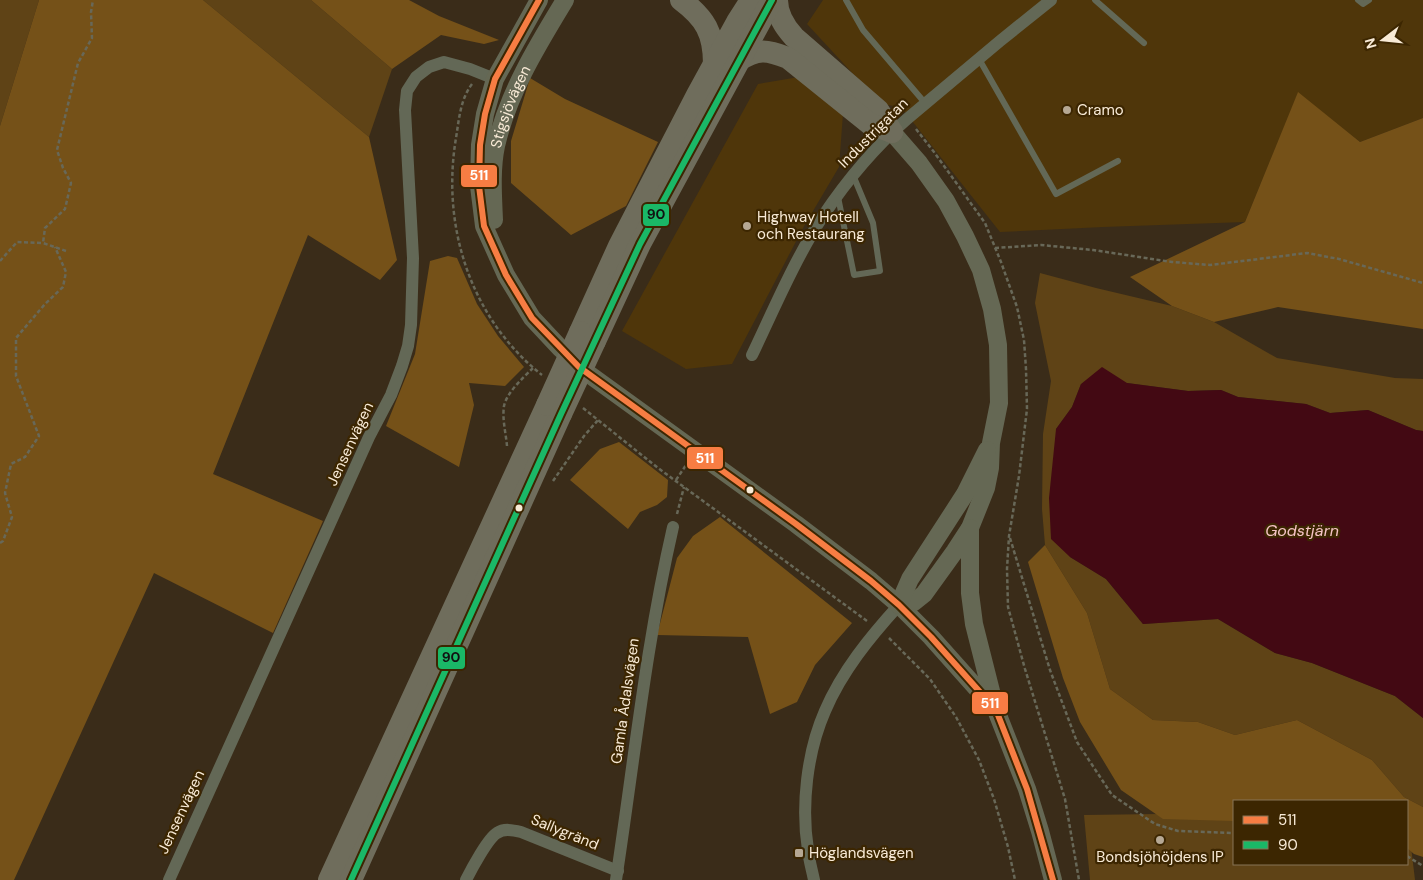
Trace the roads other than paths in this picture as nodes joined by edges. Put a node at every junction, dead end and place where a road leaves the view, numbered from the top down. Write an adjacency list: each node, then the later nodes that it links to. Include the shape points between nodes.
1 (539, 0): 16 (main road, Stigsjövägen)
2 (565, 0): 22 (main road, Stigsjövägen, via 532,54 507,108 496,148 492,187)
3 (681, 0): 15 (highway, via 706,24 712,38)
4 (752, 0): 15 (highway)
5 (772, 0): 14 (highway)
6 (777, 0): 18 (highway, via 780,18 794,37 878,110)
7 (846, 0): 17 (lane, via 863,30)
8 (1051, 0): 13 (street, Industrigatan)
9 (1095, 0): 12 (lane)
10 (1358, 0): 11 (lane, via 1364,4)
11 (1369, 0)
12 (1144, 43)
13 (979, 58): 17 (street, Industrigatan); 19 (lane, via 1056,194)
14 (738, 61): 18 (highway, via 750,53 759,52 788,58 870,124); 23 (highway)
15 (714, 64): 23 (highway, via 619,246)
16 (488, 76): 22 (main road, Stigsjövägen, via 479,186 484,226); 32 (street, Jensenvägen, via 444,62 429,67 407,91 405,110 413,258 408,346 390,395)
17 (926, 103): 18 (street, Industrigatan)
18 (900, 125): 20 (street, Industrigatan); 26 (main road, via 919,163 946,201 981,270 998,346 998,403)
19 (1118, 161)
20 (853, 176): 21 (street, Industrigatan); 21 (lane, via 873,222 880,271 854,275)
21 (838, 195): 24 (street, Industrigatan, via 802,253)
22 (496, 252): 29 (main road, Stigsjövägen, via 532,318 579,367 796,524)
23 (587, 336): 25 (highway, bridge)
24 (752, 355)
25 (562, 407): 33 (highway); 34 (highway)
26 (991, 442): 28 (main road, via 986,488); 29 (main road, via 965,494 910,580)
27 (673, 527): 31 (street, Gamla Ådalsvägen, via 653,622)
28 (970, 528): 29 (main road, via 924,594 914,602); 30 (main road, via 970,593 974,624)
29 (899, 606): 30 (main road, Stigsjövägen, via 943,649); 36 (street, via 878,628 840,682 824,712 814,742 806,782 805,815)
30 (996, 710): 37 (main road, Stigsjövägen, via 1027,789)
31 (617, 876): 35 (street, Sallygränd, via 521,832 506,830 491,839)
32 (169, 880)
33 (329, 880)
34 (351, 880)
35 (466, 880)
36 (814, 880)
37 (1053, 880)

